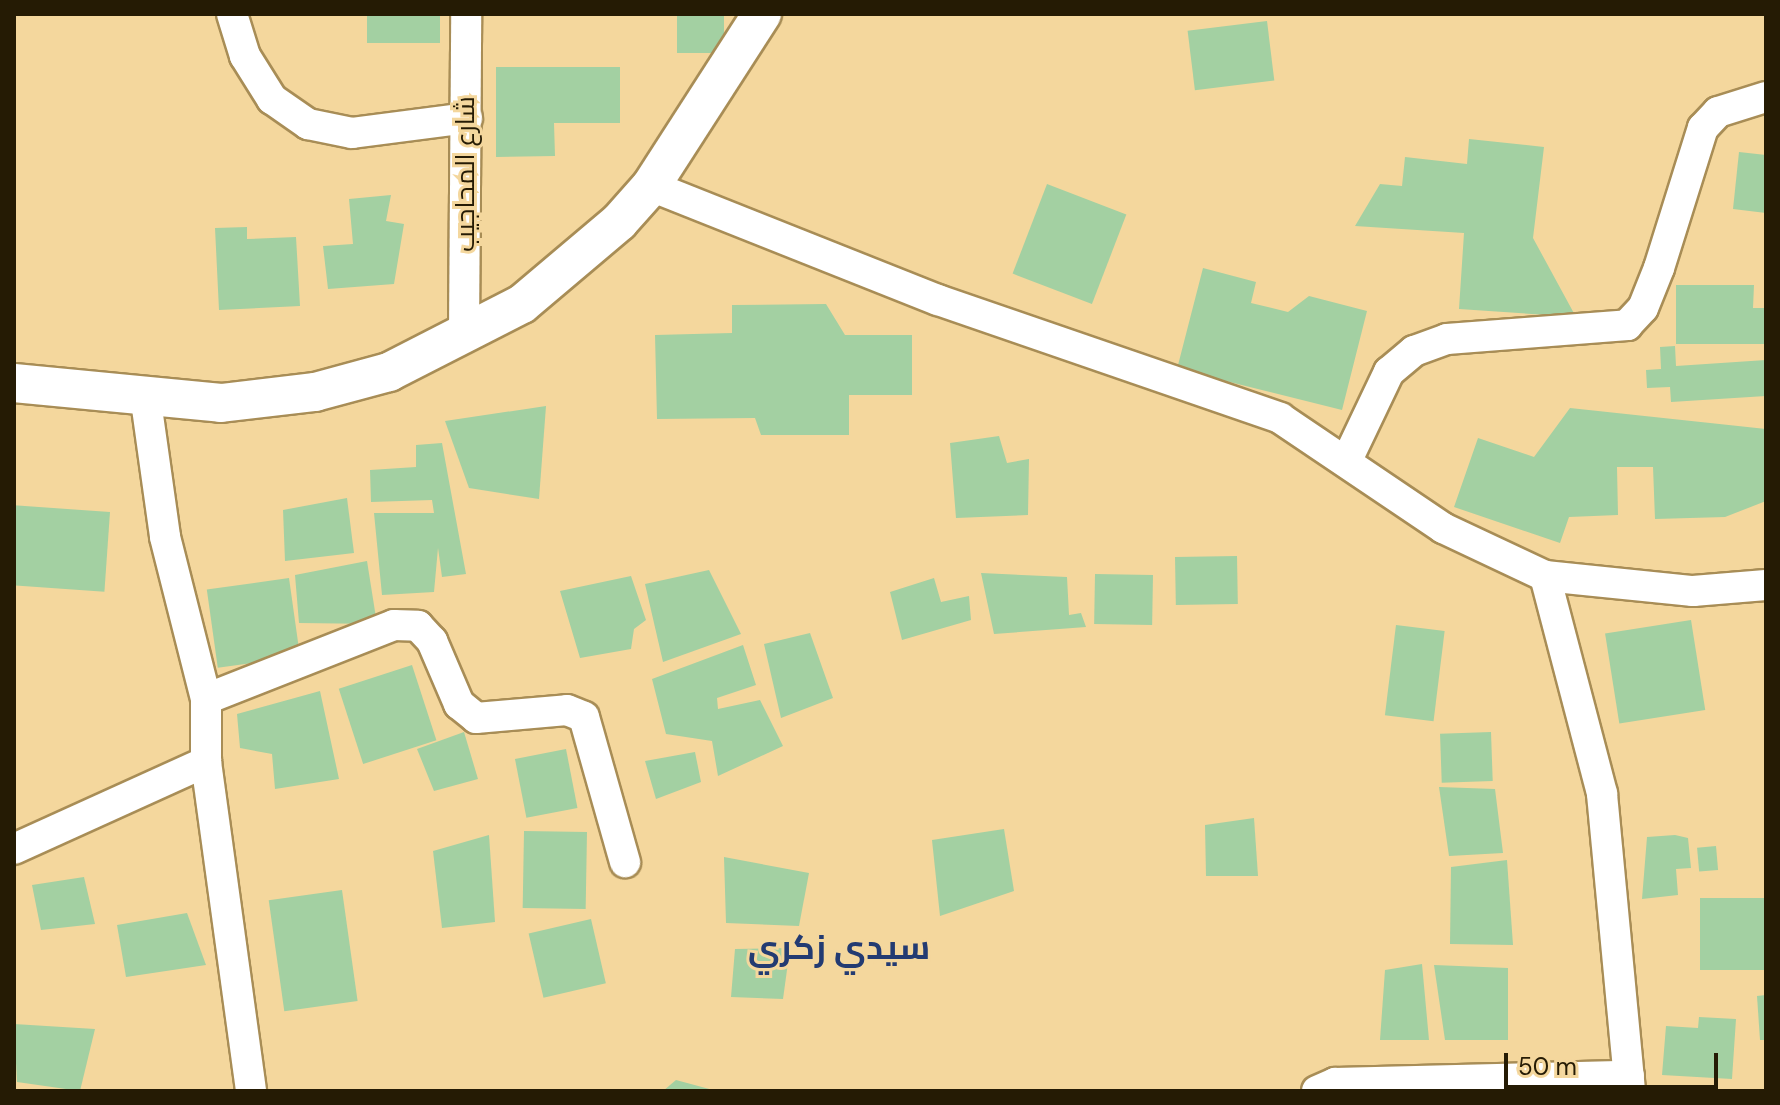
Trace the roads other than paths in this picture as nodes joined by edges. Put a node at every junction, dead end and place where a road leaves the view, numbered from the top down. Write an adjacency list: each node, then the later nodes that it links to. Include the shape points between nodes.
1 (232, 14): 5 (street, via 245,56 272,99 308,124 352,133)
2 (466, 14): 5 (street, شارع المحاجيب)
3 (762, 14): 6 (street)
4 (1766, 97): 10 (street, via 1718,112 1703,128 1659,268 1643,308 1627,325 1460,337 1414,351 1389,372)
5 (467, 118): 7 (street, شارع المحاجيب)
6 (651, 186): 7 (street, via 573,265); 10 (street, via 952,305 1209,388 1280,418)
7 (464, 334): 9 (street, via 389,372 315,392 221,403)
8 (14, 383): 9 (street)
9 (146, 401): 13 (street, via 165,537)
10 (1347, 460): 11 (street, via 1443,528)
11 (1545, 576): 12 (street, via 1693,591); 17 (street, via 1602,794)
12 (1766, 585)
13 (206, 699): 14 (street); 16 (street, via 394,625 418,626 432,641 459,704 476,718 567,710 584,717)
14 (206, 762): 15 (street); 18 (street)
15 (14, 849)
16 (625, 862)
17 (1629, 1084): 19 (street, via 1335,1083)
18 (251, 1091)
19 (1317, 1091)

